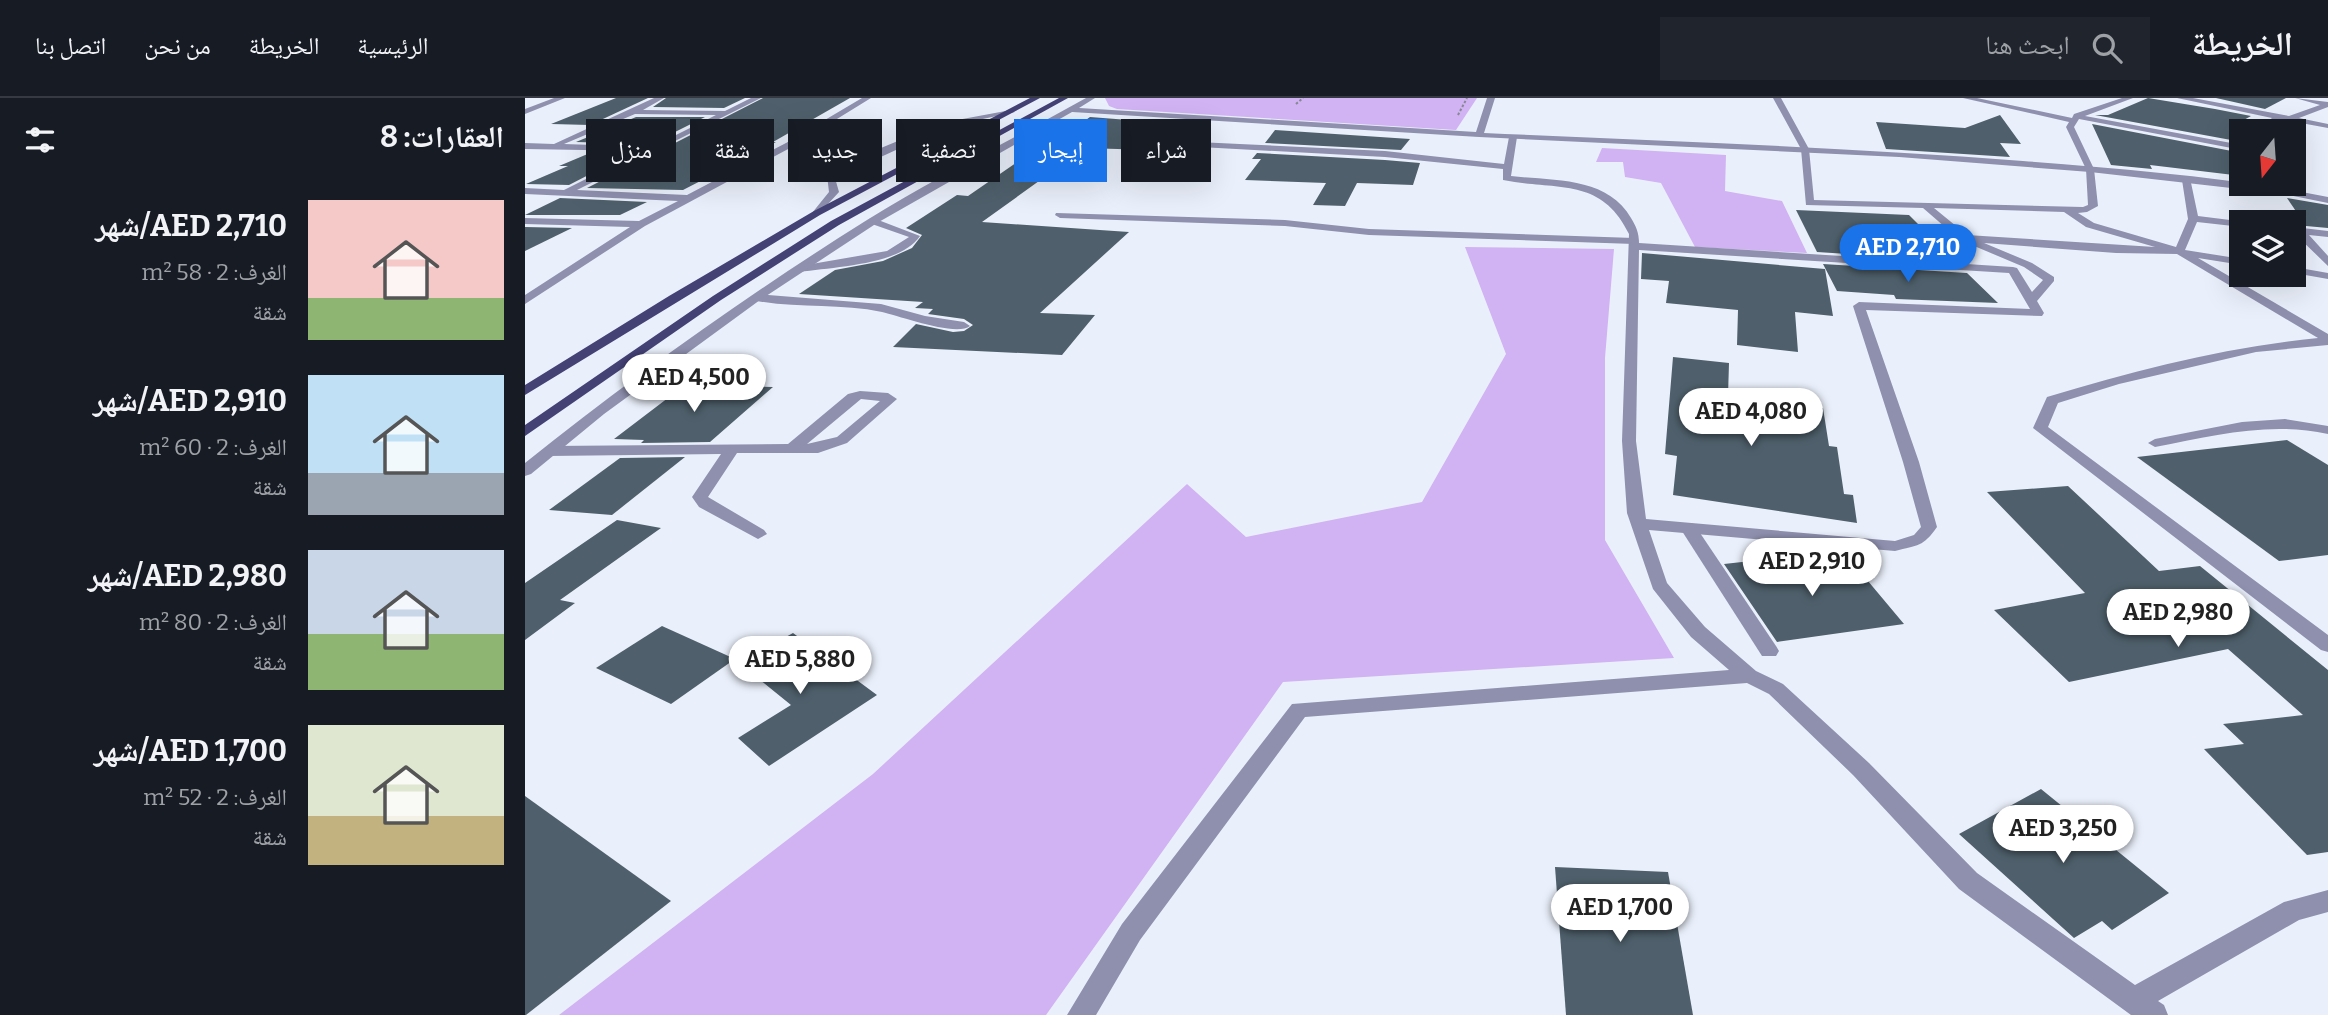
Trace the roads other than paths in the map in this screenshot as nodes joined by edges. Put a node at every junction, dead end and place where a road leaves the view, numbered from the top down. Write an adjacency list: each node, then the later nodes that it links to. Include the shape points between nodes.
1 (561, 98): 18 (street)
2 (660, 98): 19 (street)
3 (757, 98): 21 (street)
4 (867, 98): 24 (street)
5 (1036, 98): 20 (main road)
6 (1064, 98): 16 (main road)
7 (1091, 98): 17 (street)
8 (1491, 98): 30 (street)
9 (1777, 98): 40 (street)
10 (1967, 98): 27 (street)
11 (2129, 98): 27 (street)
12 (2181, 98): 14 (street)
13 (2299, 98): 15 (street)
14 (2194, 99): 22 (street)
15 (2328, 104): 23 (street)
16 (1045, 108): 25 (street); 80 (main road, via 816,235)
17 (1073, 110): 26 (street); 30 (street)
18 (525, 111)
19 (632, 112): 21 (street); 38 (street)
20 (1011, 112): 41 (street, via 944,125); 55 (main road)
21 (726, 113): 32 (street)
22 (2280, 116): 23 (street); 28 (street)
23 (2292, 118): 29 (street)
24 (832, 119)
25 (1035, 119)
26 (1055, 119)
27 (2075, 119): 37 (street); 43 (street, via 2070,127)
28 (2275, 119)
29 (2328, 125)
30 (1479, 135): 31 (street)
31 (1513, 137): 40 (street); 42 (street)
32 (676, 138)
33 (1014, 140): 59 (street)
34 (1211, 145): 42 (street, via 1385,154)
35 (525, 146): 38 (street)
36 (788, 146): 51 (street)
37 (2229, 146)
38 (551, 147): 39 (street)
39 (586, 148)
40 (1805, 149): 43 (street); 53 (street, via 1809,202)
41 (882, 151)
42 (1509, 167): 66 (street, via 1506,178 1601,194 1620,208 1634,234)
43 (2090, 169): 44 (street); 54 (street, via 2093,206)
44 (2187, 180): 47 (street); 57 (street)
45 (587, 182): 49 (street)
46 (832, 182): 55 (street, via 834,192)
47 (2229, 184)
48 (525, 191): 49 (street)
49 (565, 193): 51 (street)
50 (2307, 195): 52 (street)
51 (687, 198): 61 (street)
52 (2328, 200)
53 (1926, 206): 54 (street); 64 (street)
54 (2065, 208): 67 (street, via 2090,225)
55 (817, 213): 78 (main road)
56 (1060, 215): 66 (street)
57 (2193, 219): 60 (street); 67 (street)
58 (525, 221): 61 (street)
59 (873, 221): 70 (street); 70 (street, via 914,239 889,254)
60 (2229, 223)
61 (641, 224): 74 (street)
62 (2306, 231): 63 (street)
63 (2328, 234)
64 (1964, 237): 67 (street); 75 (street, via 2050,279)
65 (2306, 240): 69 (street)
66 (1634, 244): 75 (street, via 2013,270); 86 (street, via 1629,441)
67 (2179, 251): 68 (street); 77 (street)
68 (2229, 260)
69 (2328, 263)
70 (800, 269): 73 (street)
71 (2306, 272): 72 (street)
72 (2328, 276)
73 (757, 298): 76 (street, via 881,308); 84 (street)
74 (525, 300)
75 (2031, 300): 87 (street, via 2038,313 1859,306 1929,527 1920,540 1895,546)
76 (964, 326)
77 (2328, 340): 89 (street, via 2256,348 2052,400 2041,428)
78 (525, 391)
79 (2328, 430): 81 (street, via 2276,421)
80 (525, 432)
81 (2155, 443)
82 (732, 449): 83 (street); 84 (street); 88 (street, via 700,497)
83 (790, 450): 83 (street, via 853,397 890,399 831,446)
84 (549, 451): 85 (street)
85 (525, 471)
86 (1639, 524): 87 (street); 91 (street, via 1659,585 1698,632)
87 (1688, 528): 90 (street)
88 (758, 534)
89 (2328, 645)
90 (1769, 651)
91 (1749, 676): 93 (street, via 1776,689 1861,769 1968,881); 94 (street, via 1299,710 1131,932)
92 (2328, 901): 93 (street, via 2293,910)
93 (2145, 1008)
94 (1081, 1015)

